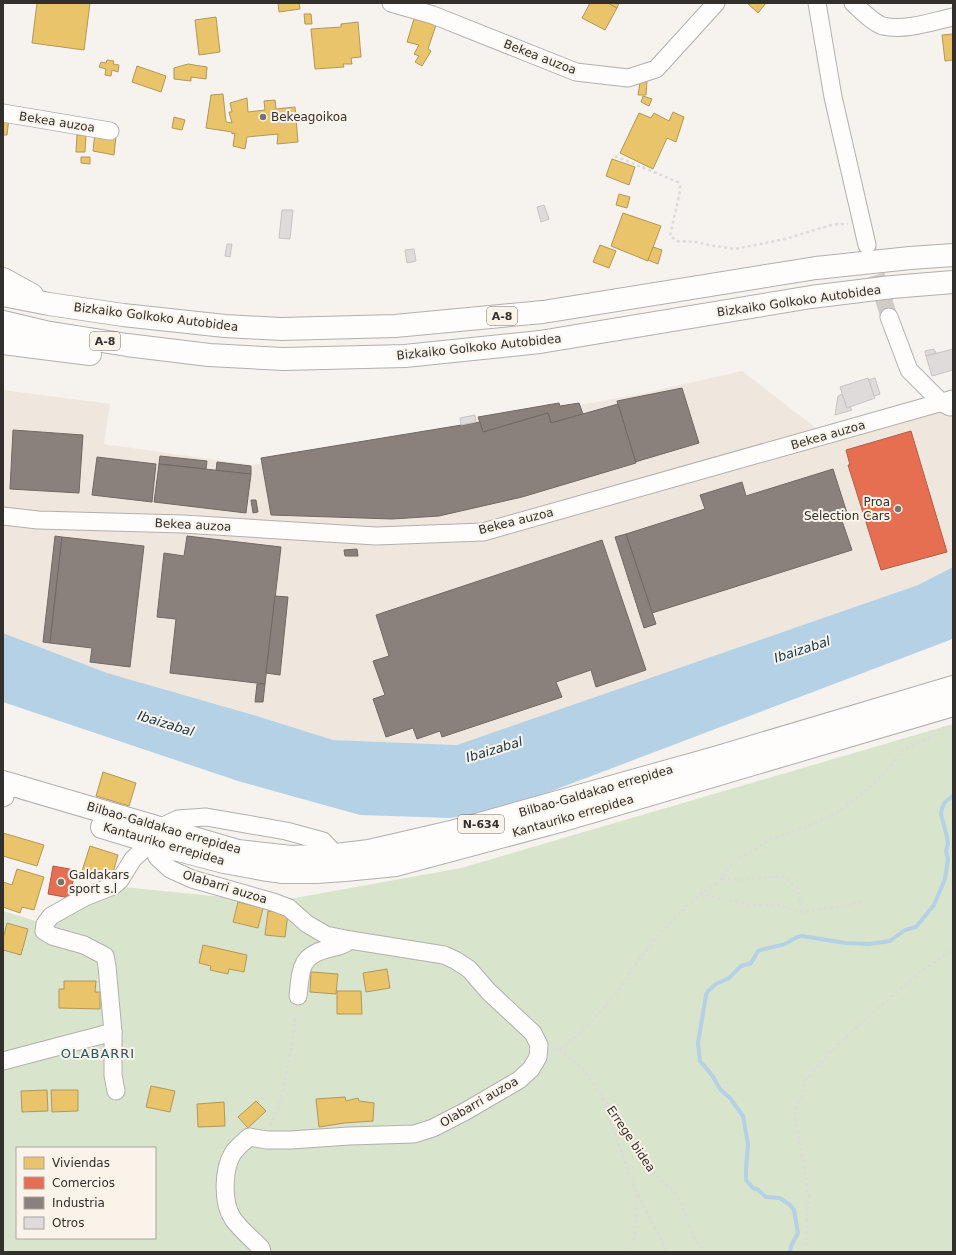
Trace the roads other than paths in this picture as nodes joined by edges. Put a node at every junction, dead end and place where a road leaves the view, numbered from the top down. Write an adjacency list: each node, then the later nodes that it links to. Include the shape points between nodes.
1 (391, 3): 4 (street, Bekea auzoa, via 433,15 576,72 628,78 656,69)
2 (817, 3): 8 (street, via 833,97)
3 (853, 3): 5 (street, via 881,25 902,28)
4 (714, 4)
5 (953, 17)
6 (3, 113): 7 (street, Bekea auzoa)
7 (110, 131)
8 (867, 245)
9 (953, 255): 13 (highway, Bizkaiko Golkoko Autobidea / A-8, via 816,268 543,312 395,326 281,329 225,326)
10 (3, 278): 13 (highway)
11 (953, 282): 17 (highway, Bizkaiko Golkoko Autobidea / A-8, via 811,297 540,342 405,356 283,359)
12 (3, 295): 13 (highway, Bizkaiko Golkoko Autobidea / A-8)
13 (49, 304)
14 (889, 317): 18 (street, Bekea auzoa, via 909,370)
15 (3, 322): 17 (highway, Bizkaiko Golkoko Autobidea / A-8, via 45,332)
16 (3, 343): 17 (highway, via 87,354)
17 (209, 355)
18 (949, 403): 19 (street, Bekea auzoa, via 483,532 376,536 183,524 38,520)
19 (3, 516)
20 (953, 687): 23 (highway, Bilbao-Galdakao errepidea / N-634, via 452,832 369,851 290,857 238,851)
21 (953, 705): 23 (highway, Kantauriko errepidea / N-634, via 560,821 396,865 283,872 224,862)
22 (3, 793): 23 (highway, Bilbao-Galdakao errepidea / N-634)
23 (155, 835): 24 (street, Olabarri auzoa, via 157,857 170,869 192,879 284,906 326,935); 26 (street, via 113,886 85,897 51,916 45,924 44,931 52,936 84,945 104,956)
24 (350, 940): 25 (street, via 343,945 317,952 307,959 301,971); 29 (street, Olabarri auzoa, via 444,955 455,960 469,969 489,992 533,1033 539,1045 538,1057 520,1080 433,1128 414,1134 291,1140 248,1137 234,1152 227,1165 226,1206 232,1218)
25 (298, 996)
26 (113, 1032): 27 (street); 28 (street, via 113,1075)
27 (3, 1061)
28 (116, 1090)
29 (262, 1252)

